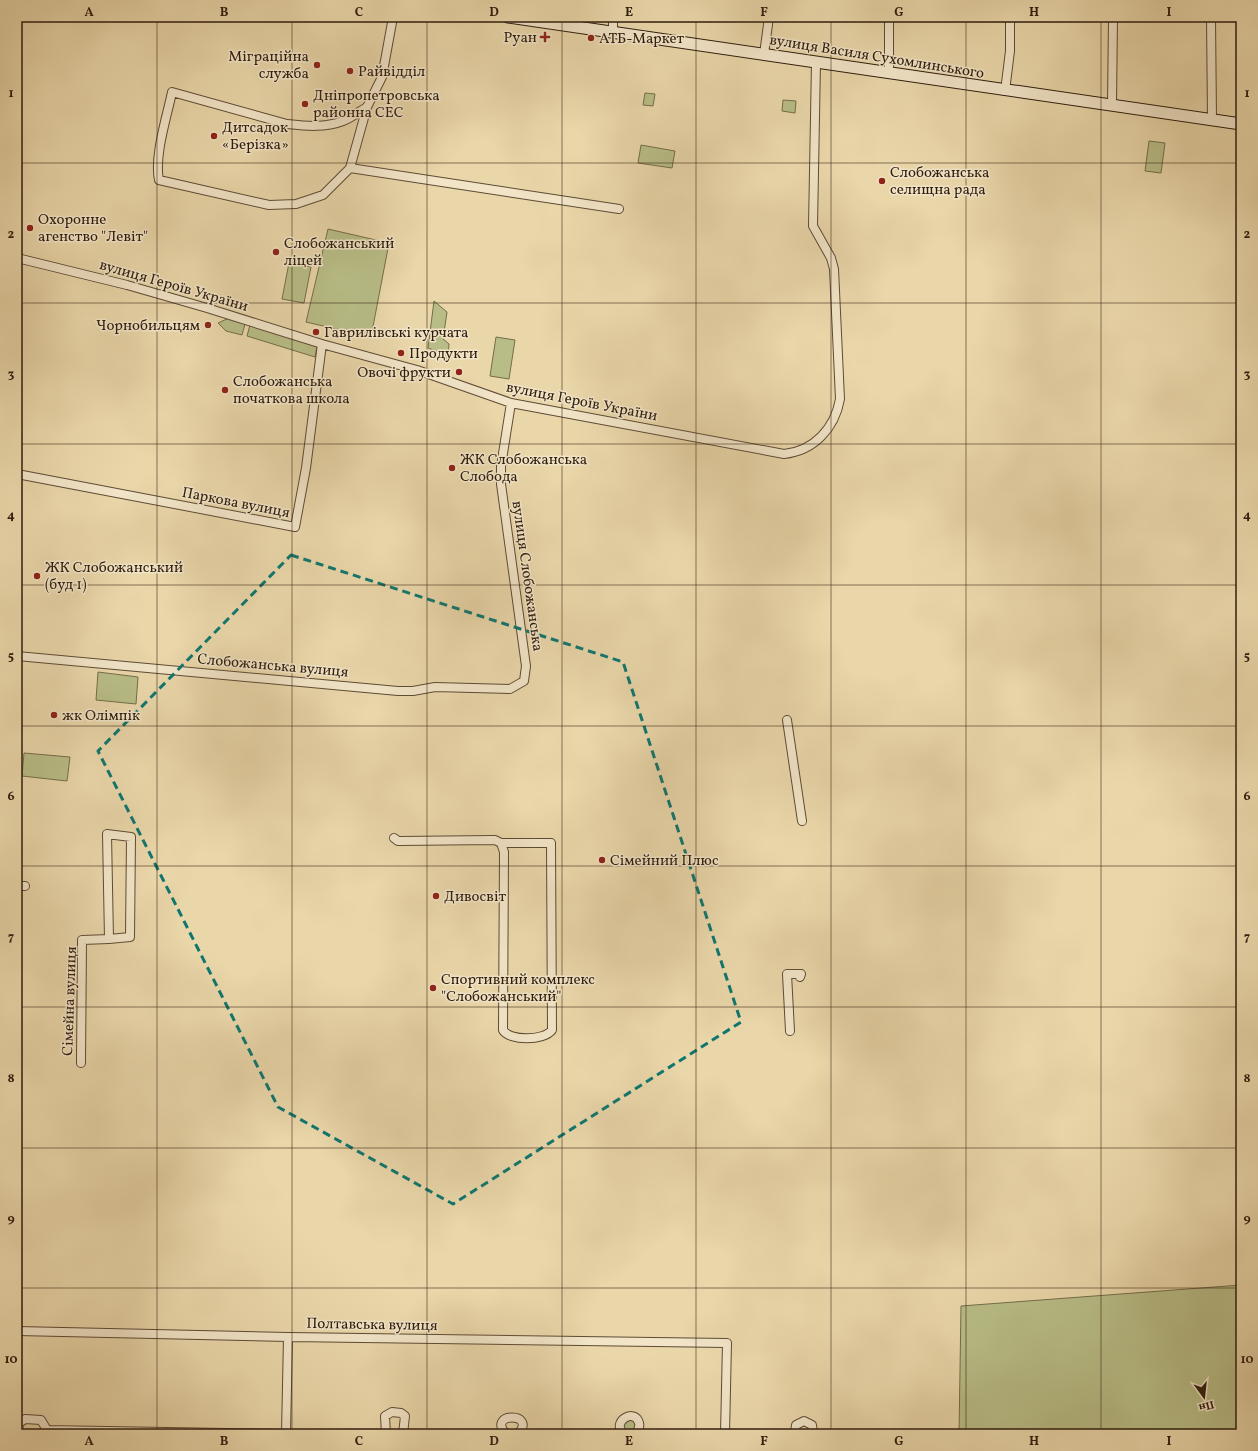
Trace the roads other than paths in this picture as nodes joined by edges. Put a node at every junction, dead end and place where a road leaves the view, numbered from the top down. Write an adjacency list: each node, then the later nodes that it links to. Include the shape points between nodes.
1 (393, 17): 15 (street, via 382,77)
2 (508, 17): 9 (main road, вулиця Василя Сухомлинського)
3 (614, 17): 9 (street)
4 (769, 17): 10 (street)
5 (890, 17): 12 (street)
6 (1010, 17): 13 (street, via 1010,51)
7 (1113, 17): 14 (street)
8 (1211, 17): 17 (street)
9 (613, 32): 10 (main road, вулиця Василя Сухомлинського)
10 (764, 54): 11 (main road, вулиця Василя Сухомлинського)
11 (816, 62): 12 (main road, вулиця Василя Сухомлинського); 24 (street, вулиця Героїв України, via 813,226 831,258 834,269 840,400 835,418 816,442 797,453 784,454)
12 (889, 73): 13 (main road, вулиця Василя Сухомлинського)
13 (1005, 91): 14 (main road, вулиця Василя Сухомлинського)
14 (1112, 105): 17 (main road, вулиця Василя Сухомлинського)
15 (368, 107): 16 (street); 18 (street)
16 (352, 116): 18 (street); 20 (street, via 343,121 318,126 287,124 172,92 157,173 159,180 164,182 268,205 296,204 323,195)
17 (1212, 120): 19 (main road, вулиця Василя Сухомлинського)
18 (363, 124): 20 (street)
19 (1241, 124)
20 (350, 168): 21 (street)
21 (619, 209)
22 (17, 258): 23 (street, вулиця Героїв України, via 127,285)
23 (322, 344): 24 (street, вулиця Героїв України, via 417,370); 25 (street, Паркова вулиця, via 306,468 295,527)
24 (511, 403): 27 (street, вулиця Слобожанська, via 501,466 501,484 526,666)
25 (17, 474)
26 (17, 656): 27 (street, Слобожанська вулиця, via 398,691 435,688 510,689)
27 (524, 681)
28 (787, 720): 29 (street)
29 (802, 821)
30 (394, 838): 31 (street, via 398,841 496,840)
31 (501, 843): 31 (street, via 504,852 503,1030 505,1034 519,1037 544,1036 552,1030 551,843)
32 (109, 939): 32 (street, Сімейна вулиця, via 109,902 107,834 130,838 130,937); 35 (street, Сімейна вулиця, via 82,940)
33 (800, 976): 34 (street, via 801,974 787,974)
34 (790, 1031)
35 (81, 1063)
36 (17, 1331): 37 (street, Полтавська вулиця)
37 (288, 1337): 41 (street); 48 (street, Полтавська вулиця, via 727,1343)
38 (45, 1432): 39 (street, via 40,1420 25,1418 19,1423); 40 (street)
39 (18, 1434)
40 (282, 1434)
41 (286, 1434)
42 (386, 1434): 43 (street, via 385,1416 392,1412 405,1416)
43 (403, 1434)
44 (506, 1434): 45 (street, via 502,1424 512,1416 522,1424)
45 (518, 1434)
46 (624, 1434): 47 (street, via 620,1424 629,1416 637,1419 639,1423)
47 (635, 1434)
48 (725, 1434)
49 (795, 1434): 50 (street, via 796,1425 804,1421 812,1425)
50 (814, 1434)

